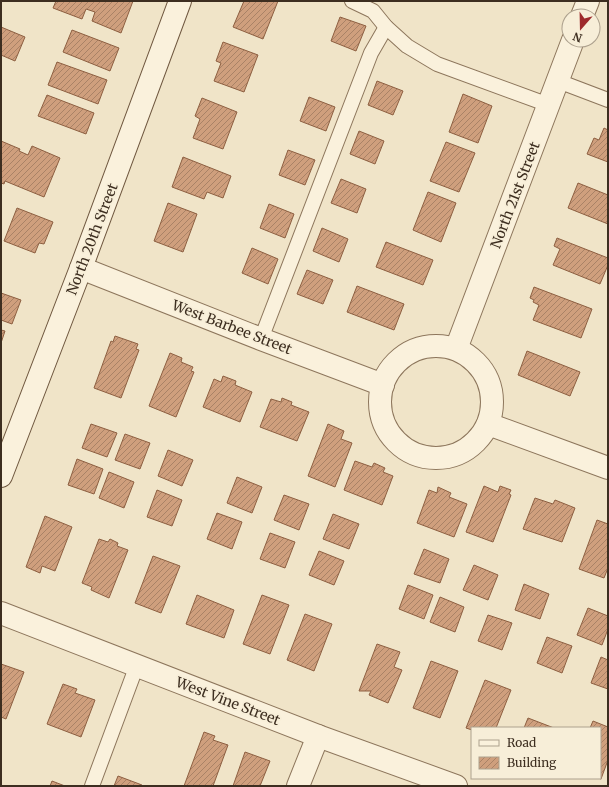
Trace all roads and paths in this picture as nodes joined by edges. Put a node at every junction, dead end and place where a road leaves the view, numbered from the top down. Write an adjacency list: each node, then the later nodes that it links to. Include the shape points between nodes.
1 (180, 1): 8 (street, North 20th Street)
2 (352, 1): 3 (lane, via 373,12)
3 (386, 27): 7 (lane, via 407,46 437,64); 9 (lane, via 371,53)
4 (570, 48): 5 (street, North 21st Street)
5 (558, 81): 6 (lane); 7 (street, North 21st Street)
6 (608, 100)
7 (549, 105): 10 (street, North 21st Street)
8 (81, 268): 9 (street, West Barbee Street); 14 (street, North 20th Street)
9 (261, 339): 11 (street, West Barbee Street)
10 (456, 349): 11 (street, via 438,346 420,348 404,356 391,369); 12 (street, via 472,359 484,372 491,389 492,407)
11 (382, 385): 12 (street, via 382,419 390,434 402,446 417,455 433,458 450,457 466,450 479,439)
12 (488, 424): 13 (street)
13 (608, 468)
14 (1, 476)
15 (1, 613): 16 (street, West Vine Street)
16 (137, 666): 17 (street, West Vine Street); 18 (lane)
17 (318, 736): 19 (street); 20 (street, West Vine Street)
18 (92, 786)
19 (298, 786)
20 (456, 786)

